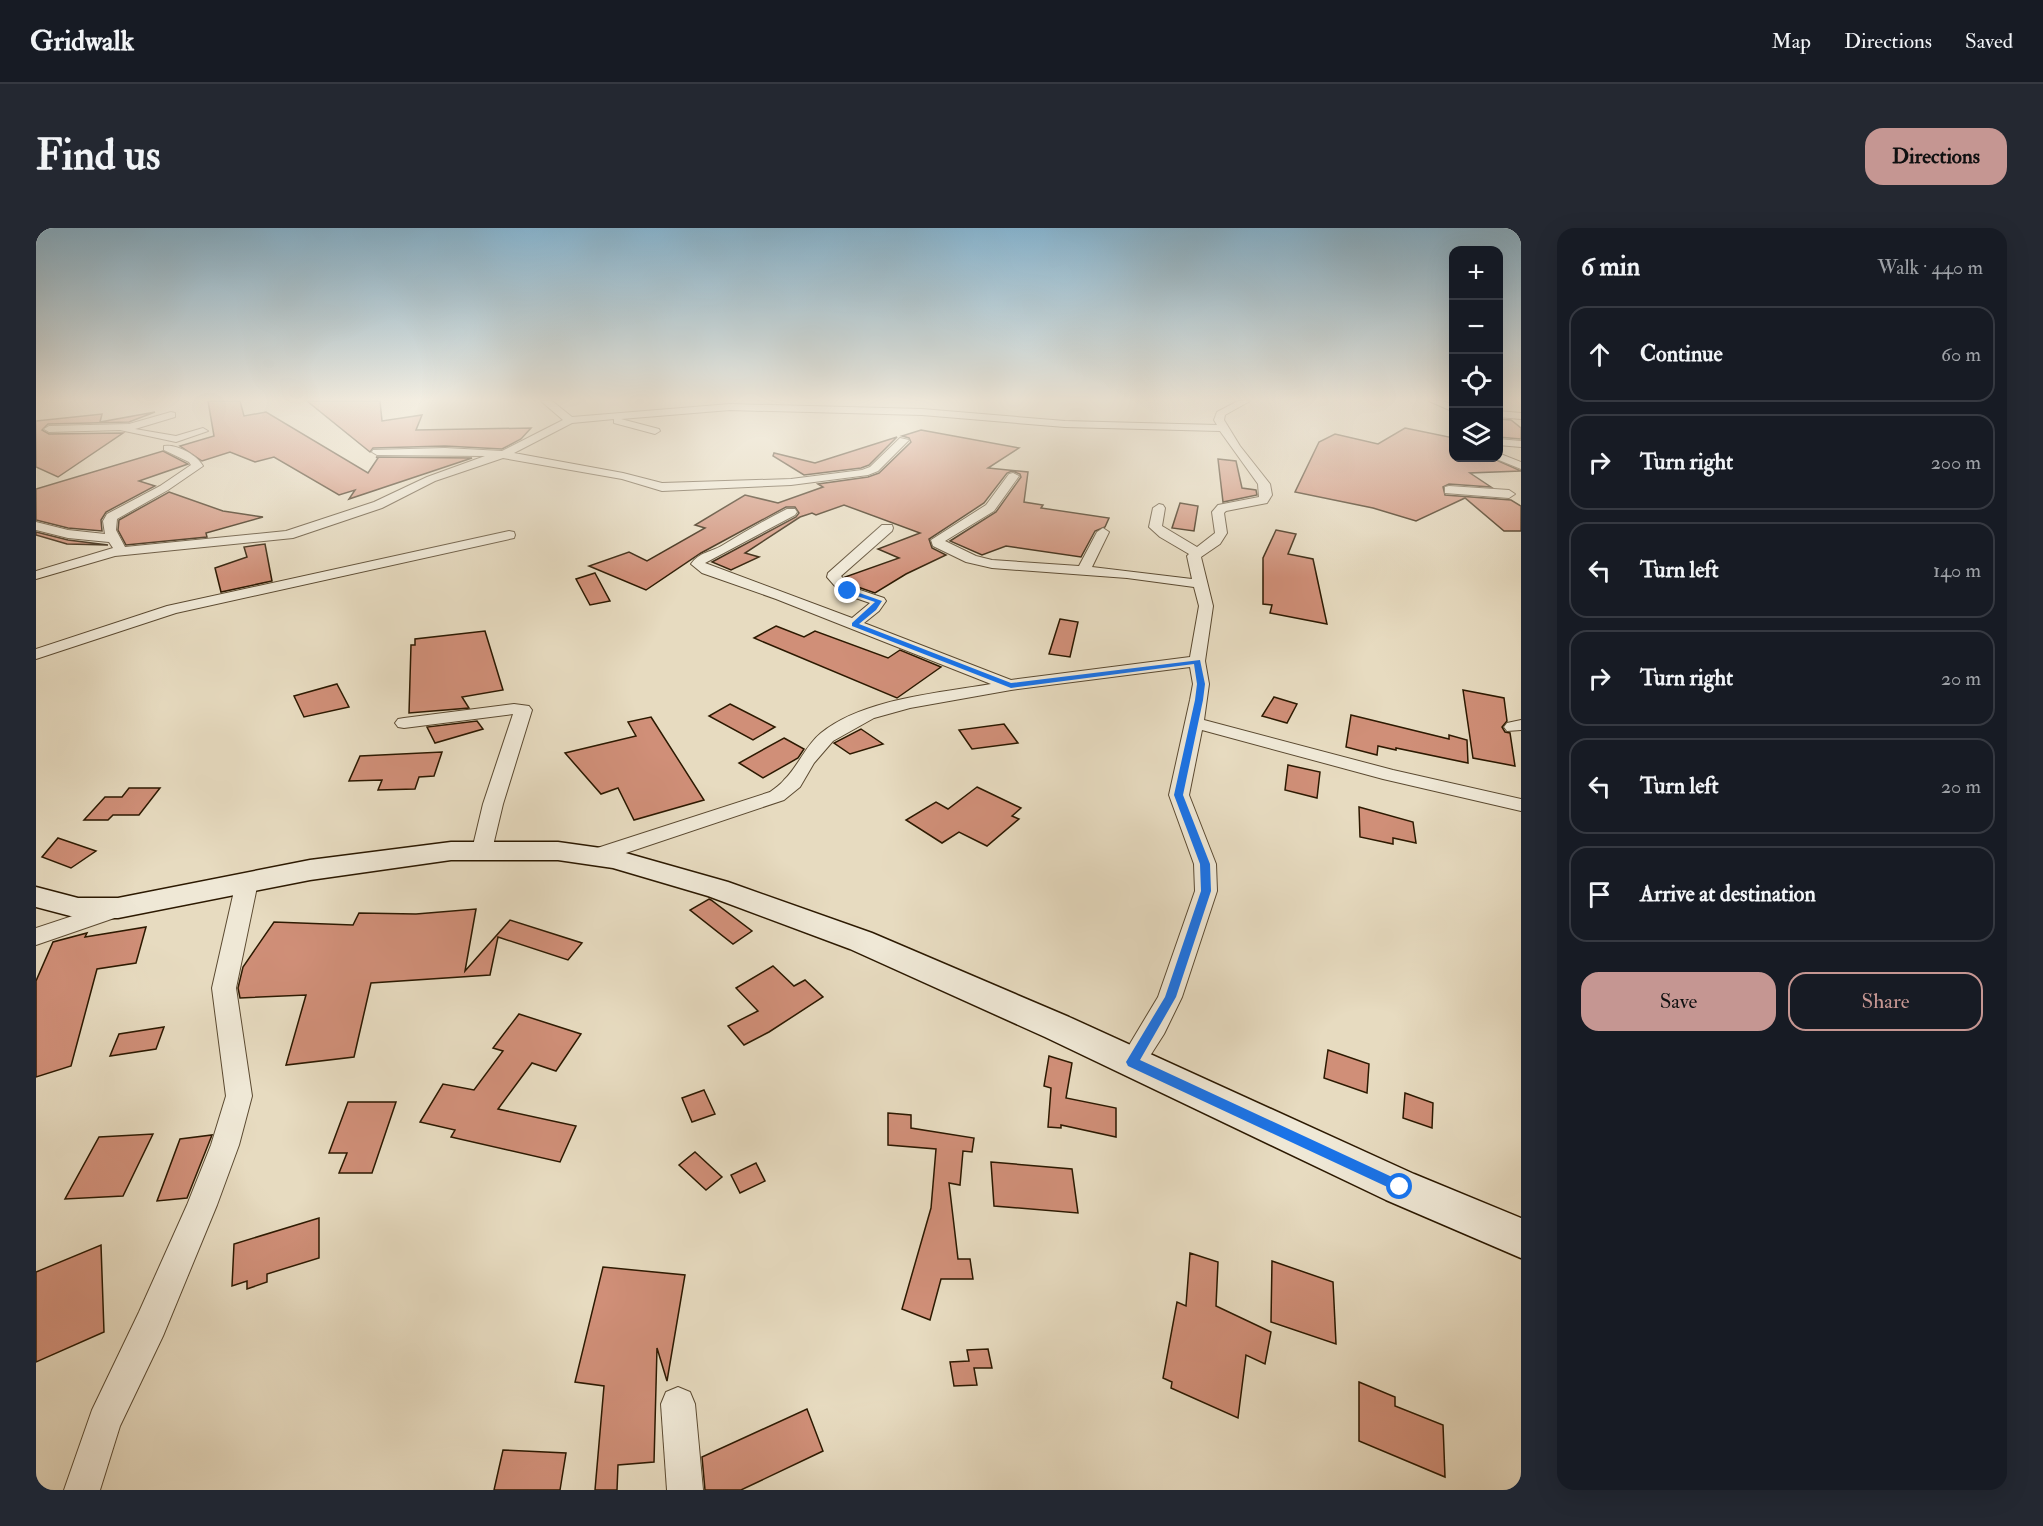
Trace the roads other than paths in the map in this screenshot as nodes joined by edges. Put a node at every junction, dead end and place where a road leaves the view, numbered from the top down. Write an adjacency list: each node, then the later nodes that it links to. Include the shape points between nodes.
1 (194, 460): 18 (street, via 197,466 111,517)
2 (485, 460): 19 (street, via 378,504 288,535)
3 (534, 460): 4 (street, via 656,486 687,487 804,481 864,473)
4 (883, 460)
5 (1246, 460): 20 (street, via 1264,484 1266,495 1263,500 1222,508 1218,512 1221,533)
6 (1507, 460): 7 (street)
7 (1521, 466)
8 (1013, 476): 21 (street, via 990,508 938,543 980,562)
9 (1480, 478): 11 (street)
10 (1449, 490): 11 (street)
11 (1515, 495)
12 (1159, 508): 20 (street, via 1155,527)
13 (791, 512): 24 (street, via 698,564)
14 (36, 526): 18 (street)
15 (887, 528): 24 (street, via 835,573 834,577 846,590 879,601)
16 (1103, 532): 21 (street)
17 (509, 535): 25 (street, via 172,609)
18 (114, 539): 19 (street)
19 (121, 551): 22 (street)
20 (1196, 553): 23 (street)
21 (1084, 570): 23 (street)
22 (36, 575)
23 (1201, 584): 26 (street, via 1206,606)
24 (854, 624): 27 (street)
25 (36, 654)
26 (1197, 661): 27 (street); 29 (street, via 1201,684)
27 (1011, 685): 32 (street, via 868,714 827,737 793,783 777,796)
28 (404, 723): 31 (street, via 523,710)
29 (1195, 723): 30 (street); 37 (street, via 1179,795 1205,864 1206,891 1170,997)
30 (1521, 805)
31 (482, 850): 32 (street); 33 (street, via 415,855)
32 (598, 855): 37 (street, via 718,889 861,941)
33 (247, 882): 35 (street); 40 (street, via 224,988 239,1096 202,1205 104,1422)
34 (36, 897): 35 (street, via 78,908)
35 (118, 908): 36 (street)
36 (36, 937)
37 (1132, 1062): 38 (street, via 1400,1187)
38 (1521, 1238)
39 (678, 1404): 41 (street)
40 (82, 1490)
41 (685, 1490)

